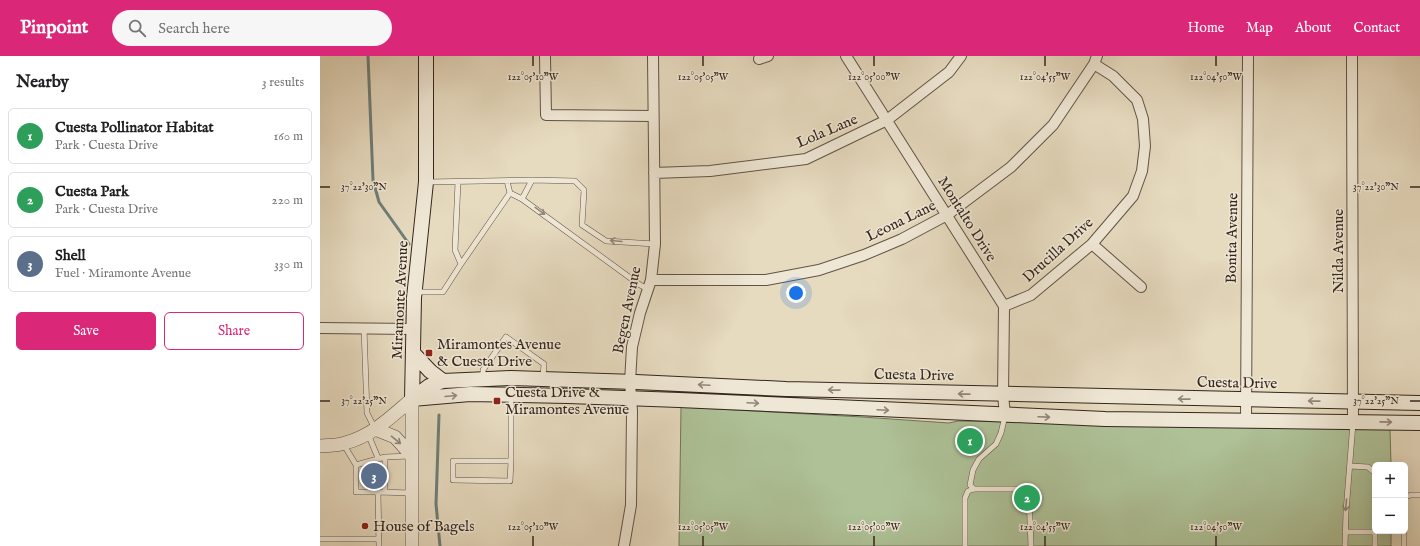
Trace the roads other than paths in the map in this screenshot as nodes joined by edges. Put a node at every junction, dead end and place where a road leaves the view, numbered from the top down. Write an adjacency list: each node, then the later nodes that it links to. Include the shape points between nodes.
1 (426, 56): 14 (main road, Miramonte Avenue)
2 (545, 56): 9 (street, via 546,115)
3 (653, 56): 9 (street, Begen Avenue)
4 (846, 56): 10 (street, Montalto Drive)
5 (961, 56): 10 (street, Lola Lane, via 949,72)
6 (1248, 56): 38 (street, Bonita Avenue)
7 (1352, 56): 39 (street, Nilda Avenue)
8 (1095, 60): 18 (street, Leona Lane, via 1053,125 1011,167); 20 (street, Drucilla Drive, via 1137,100 1143,119 1145,146 1142,171 1133,196)
9 (654, 116): 11 (street, Begen Avenue)
10 (887, 120): 11 (street, Lola Lane, via 806,158 710,171); 18 (street, Montalto Drive)
11 (654, 173): 19 (street, Begen Avenue)
12 (532, 180): 13 (lane); 17 (lane); 19 (lane, one-way to 12, via 606,241 582,225 584,190 576,181)
13 (507, 181): 15 (lane); 16 (lane)
14 (426, 182): 15 (lane); 24 (main road, Miramonte Avenue)
15 (458, 182): 21 (lane, via 455,250)
16 (510, 193): 17 (lane); 21 (lane)
17 (522, 199): 22 (lane, one-way to 22, via 640,285)
18 (947, 215): 22 (street, Leona Lane, via 902,239 819,270 766,280); 25 (street, Montalto Drive)
19 (655, 244): 22 (street, Begen Avenue)
20 (1092, 244): 23 (street); 25 (street, Drucilla Drive, via 1031,296)
21 (461, 264): 24 (lane, via 443,292)
22 (650, 284): 33 (street, Begen Avenue, via 632,346)
23 (1141, 287)
24 (415, 292): 28 (main road, Miramonte Avenue)
25 (1004, 306): 35 (street)
26 (320, 328): 27 (street)
27 (364, 328): 28 (street); 45 (lane, via 366,413)
28 (414, 329): 29 (main road, Miramonte Avenue)
29 (414, 354): 32 (main road); 37 (main road, Miramonte Avenue)
30 (483, 378): 31 (main road, Cuesta Drive); 31 (lane, via 483,370 506,337 544,364); 32 (main road, Cuesta Drive)
31 (543, 378): 33 (main road, Cuesta Drive)
32 (443, 381): 37 (main road, Cuesta Drive, via 429,386)
33 (630, 382): 35 (main road, Cuesta Drive, one-way to 33); 36 (street, Begen Avenue)
34 (511, 395): 36 (main road); 37 (main road, one-way to 34, via 470,394); 51 (lane)
35 (1003, 395): 38 (main road, Cuesta Drive, one-way to 35); 41 (street)
36 (630, 398): 41 (main road, one-way to 41); 69 (street, Begen Avenue, via 631,506)
37 (412, 399): 45 (street, Cuesta Drive); 48 (street, Miramonte Avenue)
38 (1246, 400): 39 (main road, Cuesta Drive, one-way to 38); 42 (street, Bonita Avenue)
39 (1353, 402): 40 (main road, Cuesta Drive); 43 (street, Nilda Avenue)
40 (1420, 403)
41 (1005, 415): 42 (main road, one-way to 42); 54 (lane, via 996,444 979,459 973,470 970,485)
42 (1246, 421): 43 (main road)
43 (1353, 422): 44 (main road, one-way to 44); 53 (lane)
44 (1420, 423)
45 (371, 432): 46 (street, Cuesta Drive); 48 (street, one-way to 48, via 395,437); 50 (lane)
46 (343, 444): 47 (street, Cuesta Drive); 52 (lane)
47 (320, 446)
48 (412, 456): 49 (lane); 57 (street, Miramonte Avenue)
49 (385, 457): 50 (lane); 56 (lane)
50 (378, 458): 52 (lane)
51 (511, 461): 51 (lane, via 510,481 453,480 453,461)
52 (356, 465): 55 (lane, via 356,492)
53 (1350, 466): 60 (lane, via 1368,467 1375,473); 61 (lane, one-way to 61)
54 (974, 489): 70 (lane, via 968,491 965,498); 71 (lane, via 1023,489 1029,495 1030,502)
55 (378, 492): 56 (lane); 66 (lane)
56 (385, 492): 57 (lane)
57 (412, 492): 68 (street, Miramonte Avenue)
58 (1420, 495): 59 (lane)
59 (1408, 496)
60 (1375, 498)
61 (1346, 532): 62 (lane); 72 (lane)
62 (1372, 532)
63 (1375, 534): 73 (lane)
64 (1404, 534): 74 (lane)
65 (320, 539): 66 (lane)
66 (379, 539): 67 (lane)
67 (379, 546)
68 (412, 546)
69 (624, 546)
70 (965, 546)
71 (1031, 546)
72 (1345, 546)
73 (1375, 546)
74 (1404, 546)

